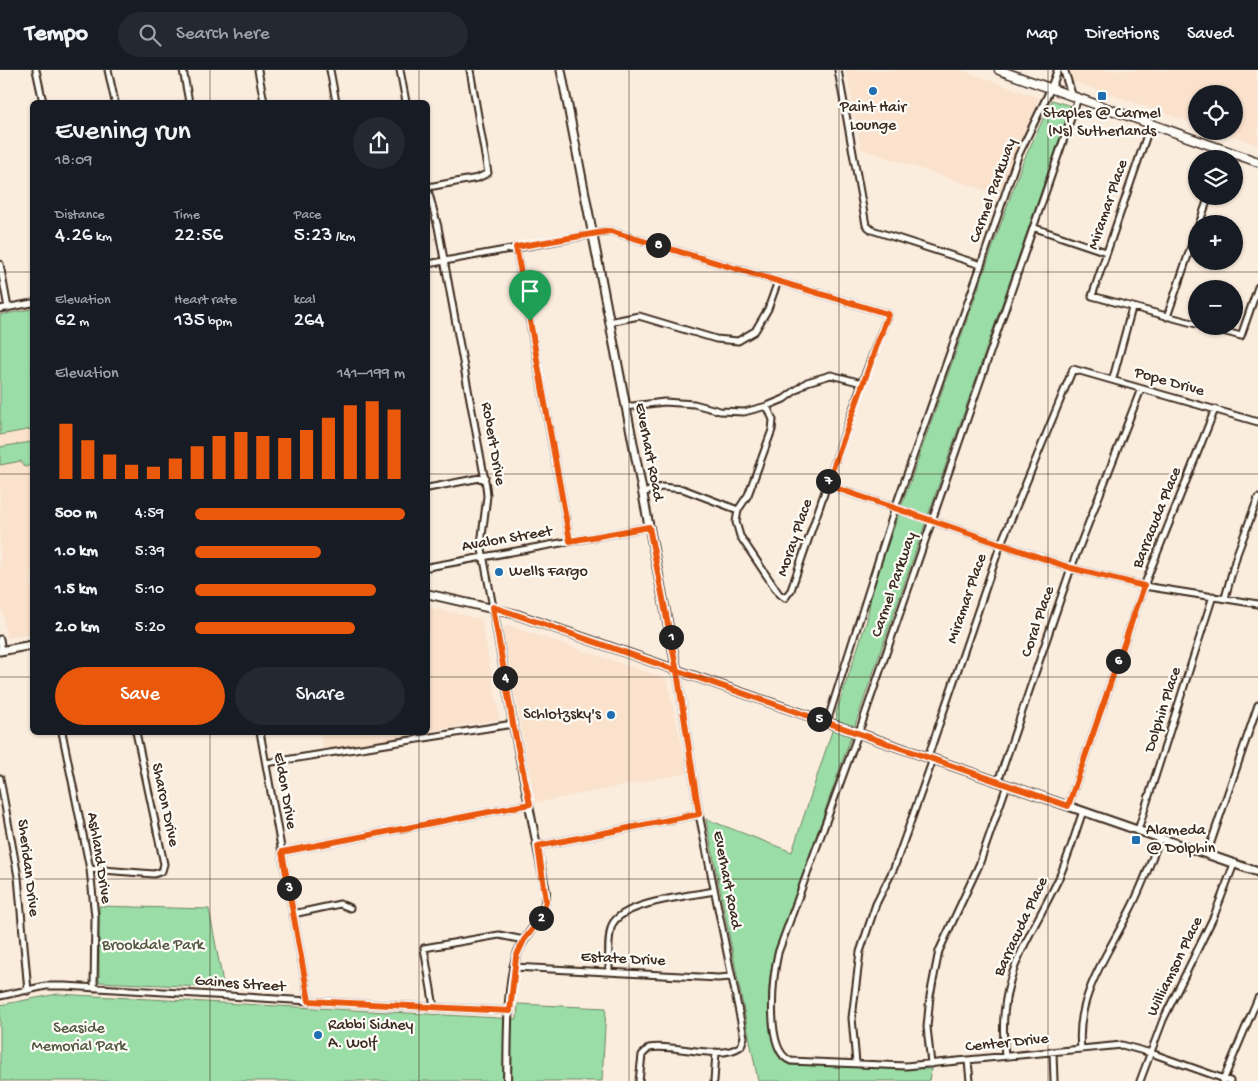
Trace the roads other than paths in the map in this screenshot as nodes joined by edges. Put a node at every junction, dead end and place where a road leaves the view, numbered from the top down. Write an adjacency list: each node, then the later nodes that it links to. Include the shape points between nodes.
1 (36, 70): 15 (street)
2 (108, 70): 16 (street)
3 (183, 70): 17 (street)
4 (258, 70): 18 (street)
5 (330, 70): 19 (street)
6 (400, 70): 20 (street)
7 (470, 70): 25 (street, via 488,173)
8 (561, 70): 28 (main road, Everhart Road)
9 (838, 70): 35 (street, via 866,225 872,230)
10 (999, 70): 13 (main road)
11 (1058, 70): 13 (street, Carmel Parkway)
12 (1064, 70): 14 (street)
13 (1051, 88): 14 (main road); 35 (street, Carmel Parkway, via 1018,156)
14 (1075, 97): 21 (main road); 27 (street, Carmel Parkway)
15 (43, 100)
16 (115, 100)
17 (189, 100)
18 (264, 100)
19 (336, 100)
20 (406, 100)
21 (1151, 123): 22 (main road); 30 (street, Miramar Place)
22 (1224, 150)
23 (1243, 157): 24 (main road)
24 (1258, 162)
25 (430, 188)
26 (430, 196): 32 (street, Robert Drive)
27 (1035, 228): 30 (street); 61 (street, Carmel Parkway)
28 (592, 233): 29 (street); 36 (street, via 610,231); 43 (main road, Everhart Road)
29 (516, 247): 32 (street); 63 (street)
30 (1106, 252): 40 (street, Miramar Place, via 1092,296)
31 (1188, 255): 42 (street)
32 (444, 261): 34 (street); 54 (street, Robert Drive)
33 (0, 264): 39 (street)
34 (430, 264)
35 (982, 266): 59 (street, Carmel Parkway)
36 (778, 281): 43 (street, via 768,309 755,331 738,341 716,339 639,316); 48 (street, Moray Place, via 888,314)
37 (1258, 287): 45 (street)
38 (30, 303): 39 (street)
39 (8, 308): 41 (street)
40 (1132, 308): 42 (street); 47 (street)
41 (0, 309)
42 (1167, 317): 44 (street)
43 (609, 322): 51 (main road, Everhart Road)
44 (1188, 322)
45 (1243, 330)
46 (1073, 369): 47 (street, Pope Drive); 64 (street, Miramar Place)
47 (1113, 378): 49 (street, Pope Drive)
48 (862, 383): 50 (street, via 831,375 807,382 784,399); 55 (street, Moray Place)
49 (1141, 389): 52 (street, Pope Drive); 67 (street, Coral Place)
50 (767, 406): 51 (street, via 744,412 664,402); 60 (street, via 773,420 772,430 748,495)
51 (625, 407): 57 (main road, Everhart Road)
52 (1215, 409): 53 (street, Pope Drive); 68 (street, Barracuda Place)
53 (1258, 422)
54 (484, 477): 56 (street); 65 (street, Robert Drive, via 487,496 481,527)
55 (827, 485): 59 (street); 60 (street, Moray Place, via 791,590 785,598 779,594 740,536 736,522)
56 (430, 488)
57 (643, 493): 60 (street, via 661,487 683,489); 62 (main road, Everhart Road)
58 (1258, 498): 71 (street)
59 (895, 508): 61 (street); 79 (street, Carmel Parkway)
60 (738, 510)
61 (932, 520): 64 (street); 81 (street, Carmel Parkway)
62 (649, 527): 63 (street, Avalon Street); 77 (main road, Everhart Road)
63 (570, 541): 65 (street, Avalon Street)
64 (1000, 546): 67 (street); 85 (street, Miramar Place)
65 (482, 556): 66 (street, Avalon Street); 73 (street, Robert Drive)
66 (430, 567)
67 (1071, 568): 68 (street); 88 (street, Coral Place)
68 (1144, 586): 70 (street); 91 (street, Barracuda Place)
69 (430, 594): 73 (main road)
70 (1213, 596): 71 (street); 94 (street, Dolphin Place)
71 (1225, 598): 72 (street)
72 (1258, 604)
73 (493, 607): 77 (main road); 80 (street, Robert Drive)
74 (0, 639): 76 (street)
75 (30, 645): 76 (main road)
76 (1, 651)
77 (677, 671): 79 (main road); 93 (street, Everhart Road)
78 (1258, 705): 98 (street)
79 (827, 722): 81 (main road)
80 (513, 724): 86 (street); 90 (street, Robert Drive)
81 (857, 733): 85 (main road); 120 (street, Carmel Parkway, via 778,953 772,994 775,1028)
82 (63, 735): 100 (street, Ashland Drive)
83 (137, 735): 100 (street, Sharon Drive, via 164,864 162,871 154,874)
84 (261, 735): 86 (street, Eldon Drive)
85 (931, 758): 88 (main road); 123 (street, Miramar Place, via 894,868 876,904 860,952 852,1018)
86 (266, 763): 97 (street, Eldon Drive)
87 (0, 778): 110 (street, Sheridan Drive, via 18,877)
88 (998, 782): 89 (main road)
89 (1007, 785): 91 (main road); 124 (street, via 979,865 939,951 927,1027)
90 (530, 804): 96 (street, Robert Drive); 97 (street)
91 (1068, 806): 92 (main road)
92 (1083, 812): 94 (main road); 121 (street, Barracuda Place, via 1059,877 1011,973 1002,1031)
93 (699, 814): 96 (street); 102 (street, Everhart Road)
94 (1138, 830): 95 (main road)
95 (1160, 838): 98 (main road); 116 (street, via 1131,908 1091,986 1081,1015)
96 (538, 846): 105 (street, Robert Drive, via 546,901 542,917)
97 (282, 852): 104 (street, Eldon Drive)
98 (1207, 854): 99 (main road)
99 (1234, 864): 101 (main road); 119 (street, Williamson Place, via 1214,916 1174,994)
100 (90, 869): 109 (street, Ashland Drive, via 95,917)
101 (1258, 872)
102 (714, 891): 107 (street, via 632,908 619,916 610,933); 108 (street, Everhart Road)
103 (350, 908): 104 (street, via 340,904)
104 (293, 914): 113 (street, Eldon Drive)
105 (524, 940): 106 (street, Robert Drive); 114 (street, via 499,935 424,948)
106 (514, 967): 107 (street, Estate Drive); 115 (street, Robert Drive)
107 (609, 971): 108 (street, Estate Drive)
108 (731, 977): 117 (street, Everhart Road, via 744,1037 736,1049)
109 (94, 988): 110 (street, Gaines Street, via 46,986); 113 (street, Gaines Street)
110 (28, 991): 111 (street, Gaines Street)
111 (0, 996)
112 (1258, 998): 125 (street)
113 (309, 1001): 114 (street, Gaines Street)
114 (434, 1007): 115 (street, Gaines Street)
115 (510, 1011): 126 (street, Robert Drive)
116 (1081, 1049): 118 (street, Center Drive); 119 (street, Center Drive, via 1122,1045)
117 (716, 1052): 127 (street, via 654,1047 646,1050 641,1059); 128 (street)
118 (1054, 1052): 121 (street, Center Drive); 130 (street)
119 (1151, 1053): 125 (street, Center Drive); 131 (street, Williamson Place)
120 (782, 1055): 123 (street, Center Drive, via 791,1061)
121 (1005, 1056): 122 (street, Center Drive)
122 (968, 1061): 124 (street, Center Drive); 129 (street)
123 (856, 1063): 124 (street, Center Drive)
124 (931, 1064)
125 (1223, 1080): 132 (street, Center Drive)
126 (507, 1081)
127 (639, 1081)
128 (714, 1081)
129 (970, 1081)
130 (1054, 1081)
131 (1140, 1081)
132 (1230, 1081)

